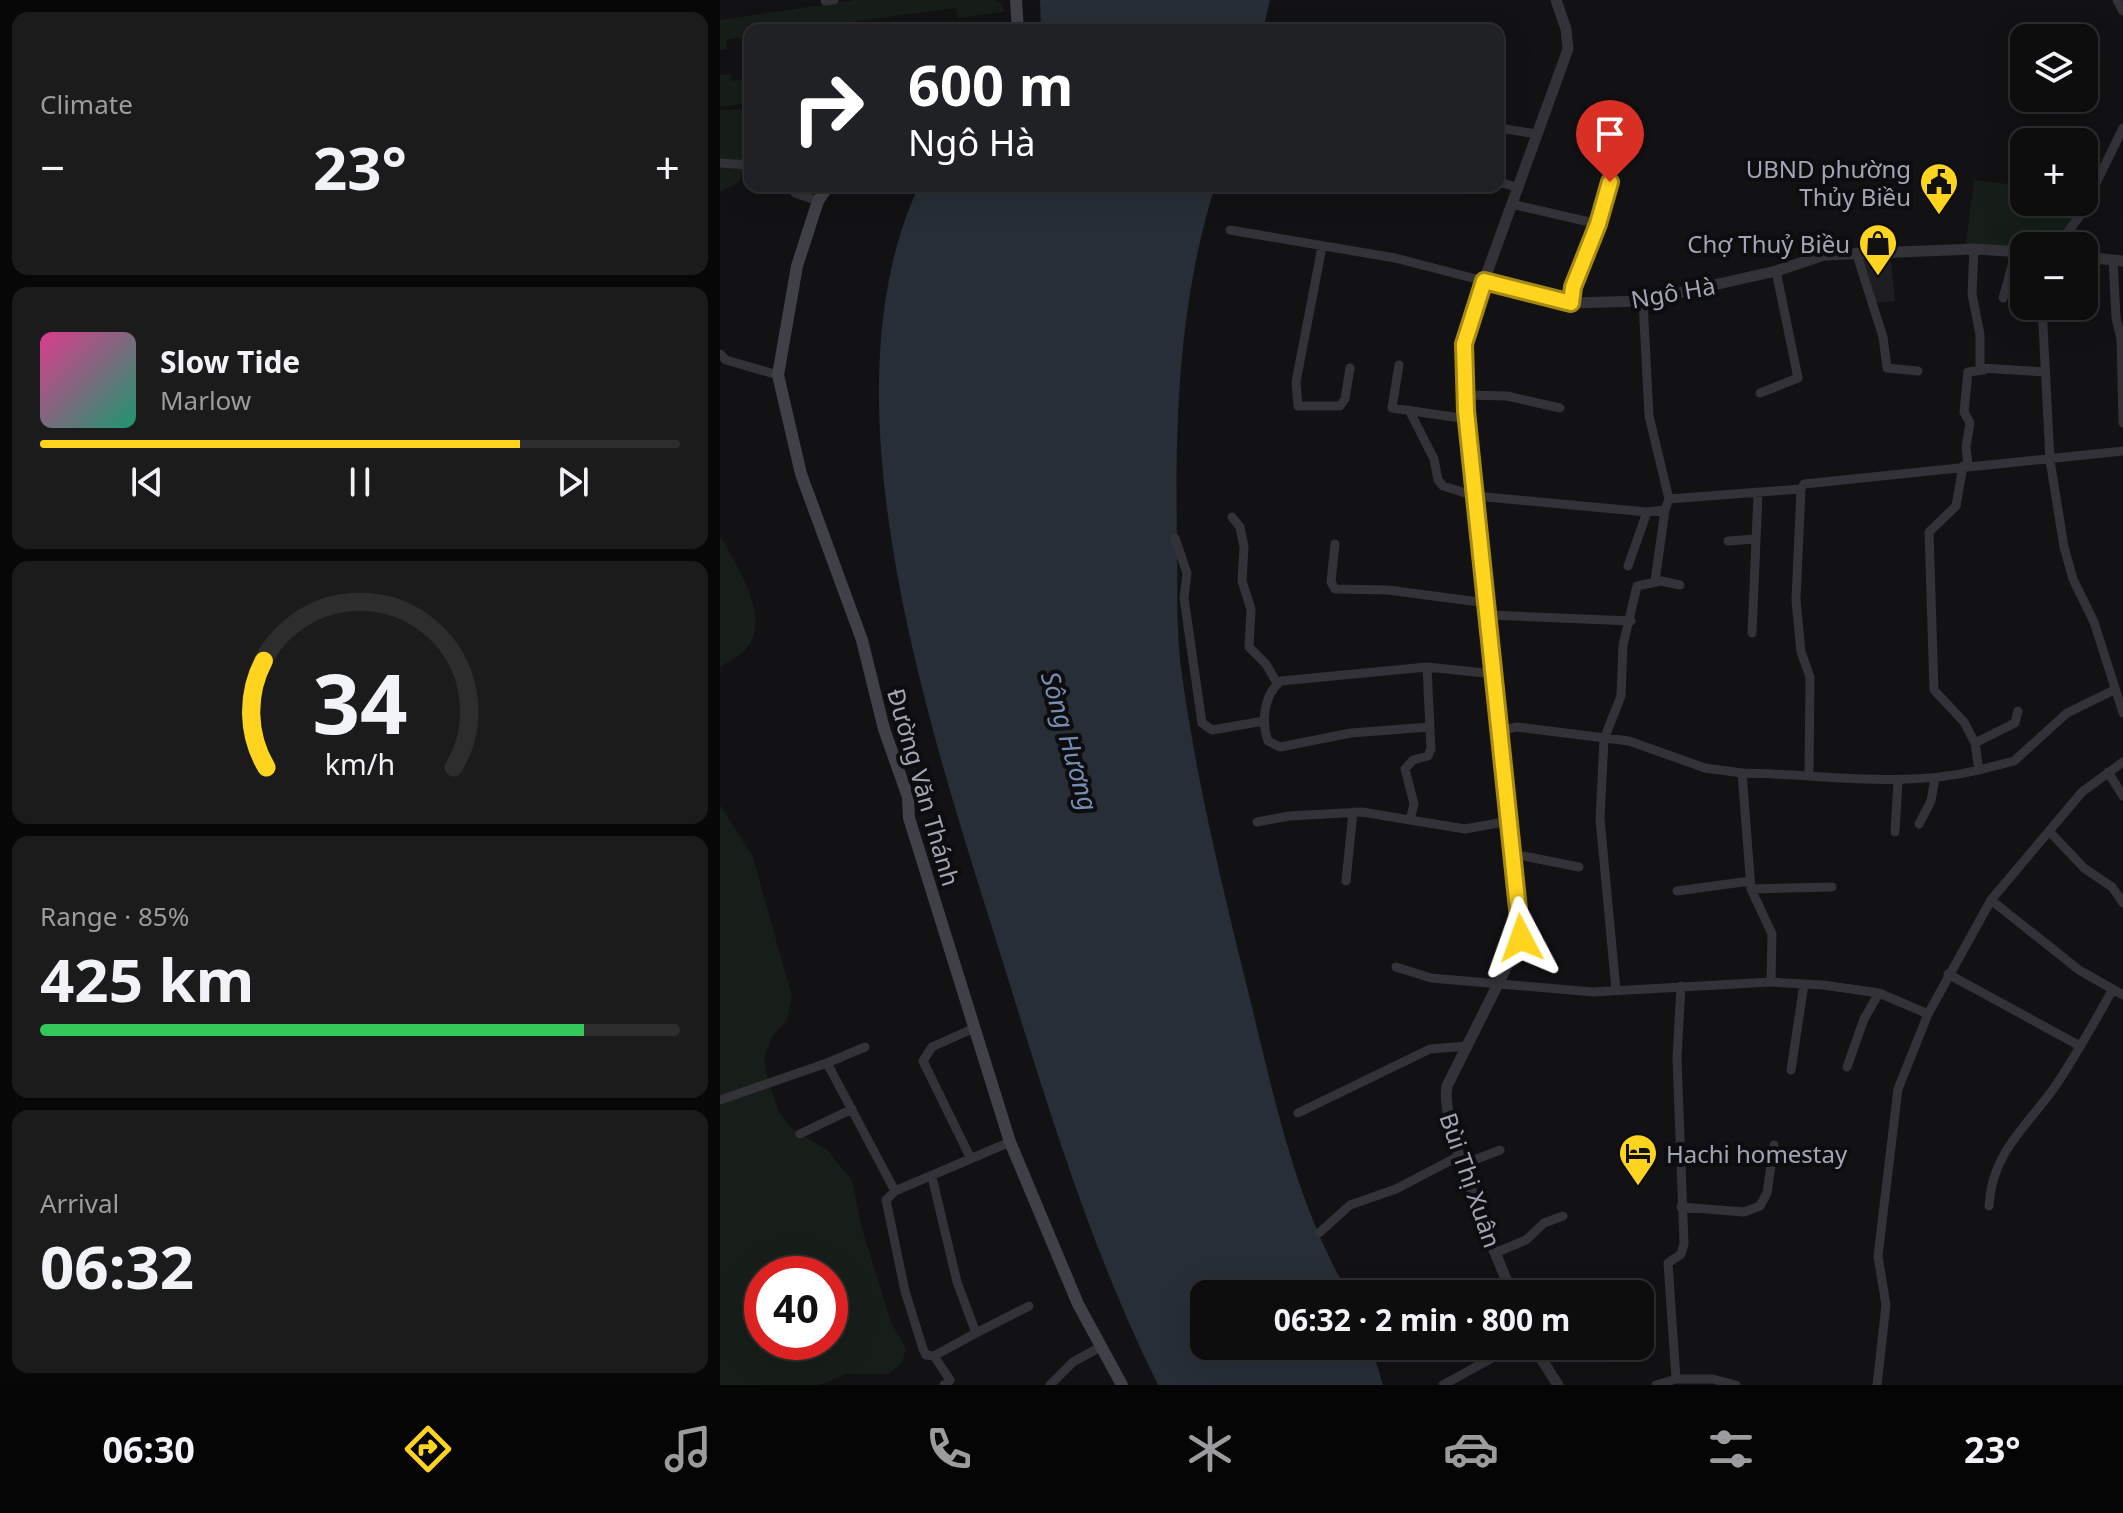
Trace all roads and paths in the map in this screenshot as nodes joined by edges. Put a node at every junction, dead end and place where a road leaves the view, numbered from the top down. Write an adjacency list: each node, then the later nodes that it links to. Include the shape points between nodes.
1 (1016, 0): 5 (main road)
2 (1556, 0): 8 (street, Bùi Thị Xuân, via 1568,49)
3 (2117, 0): 4 (street)
4 (2123, 11)
5 (1018, 24)
6 (2123, 128): 20 (street)
7 (1504, 129): 8 (street)
8 (1537, 134): 13 (street, Bùi Thị Xuân)
9 (720, 163): 10 (street)
10 (744, 165)
11 (1610, 182): 18 (street)
12 (1504, 184): 13 (street)
13 (1517, 187): 17 (street, Bùi Thị Xuân)
14 (794, 192): 16 (street)
15 (824, 192): 16 (main road, Đường Văn Thánh)
16 (818, 201): 40 (main road, Đường Văn Thánh, via 797,266)
17 (1511, 204): 18 (street); 29 (street, Bùi Thị Xuân)
18 (1598, 224): 32 (street)
19 (1230, 230): 21 (street, Ngô Hà)
20 (2068, 232)
21 (1322, 247): 29 (street, Ngô Hà, via 1395,258); 36 (street, via 1296,382 1298,406 1340,406)
22 (1974, 249): 23 (street, Ngô Hà); 24 (street, Ngô Hà); 37 (street, via 1972,294 1979,364)
23 (2010, 251)
24 (1856, 252): 27 (street, Ngô Hà, via 1824,255); 38 (street, via 1883,337 1887,368)
25 (2098, 258): 26 (street)
26 (2118, 260): 46 (street)
27 (1776, 271): 31 (street, Ngô Hà); 41 (street, via 1798,378)
28 (2010, 279): 30 (street)
29 (1484, 281): 32 (street, Ngô Hà); 42 (street, Bùi Thị Xuân, via 1464,344)
30 (2003, 298)
31 (1643, 301): 32 (street, Ngô Hà); 53 (street, via 1649,416)
32 (1571, 303)
33 (2043, 320): 39 (street)
34 (720, 354): 40 (street)
35 (1399, 365): 44 (street, via 1391,407)
36 (1350, 368)
37 (1984, 370): 39 (street); 49 (street, via 1968,372)
38 (1918, 371)
39 (2045, 372): 48 (street)
40 (778, 375): 112 (main road, Đường Văn Thánh, via 801,474 862,640)
41 (1760, 393)
42 (1465, 395): 43 (street, via 1507,396); 45 (street, Bùi Thị Xuân)
43 (1560, 408)
44 (1409, 410): 45 (street); 52 (street, via 1434,459 1438,480)
45 (1467, 419): 52 (street, Bùi Thị Xuân)
46 (2123, 423)
47 (2123, 451): 48 (street)
48 (2050, 460): 49 (street); 70 (street, via 2070,569 2094,622)
49 (1965, 466): 50 (street, via 1804,484); 77 (street, via 1956,506 1929,532 1929,617 1934,690 1964,722)
50 (1801, 489): 51 (street); 82 (street, via 1796,600 1801,652 1810,677)
51 (1758, 494): 53 (street); 58 (street)
52 (1475, 496): 55 (street); 64 (street, Bùi Thị Xuân)
53 (1669, 499): 54 (street)
54 (1665, 510): 55 (street); 62 (street)
55 (1647, 512): 61 (street)
56 (1232, 517): 69 (street, via 1244,547 1249,647)
57 (1175, 538): 73 (street, via 1187,573 1184,598 1202,723 1212,730)
58 (1756, 539): 59 (street); 66 (street)
59 (1728, 541)
60 (1335, 544): 64 (street, via 1335,589 1388,590)
61 (1628, 566)
62 (1655, 581): 63 (street); 65 (street, via 1637,586)
63 (1680, 585)
64 (1488, 609): 65 (street); 68 (street, Bùi Thị Xuân)
65 (1631, 621): 76 (street, via 1623,645 1621,696)
66 (1752, 633)
67 (1427, 667): 68 (street); 69 (street); 74 (street)
68 (1494, 674): 75 (street, Bùi Thị Xuân)
69 (1277, 683): 73 (street)
70 (2114, 690): 71 (street); 79 (street, via 2067,713 2014,761)
71 (2122, 706)
72 (2018, 711): 77 (street, via 2015,723)
73 (1264, 721): 74 (street, via 1268,741 1280,747 1351,733)
74 (1429, 727): 87 (street, via 1430,753 1405,769 1414,804)
75 (1498, 731): 76 (street, via 1517,727); 88 (street, Bùi Thị Xuân)
76 (1604, 739): 81 (street, via 1629,741 1705,768); 108 (street, via 1600,819)
77 (1975, 743): 79 (street)
78 (2123, 762): 80 (street)
79 (1979, 770): 83 (street)
80 (2108, 772): 85 (street); 91 (street, via 2082,792)
81 (1742, 773): 82 (street); 96 (street)
82 (1809, 773): 84 (street)
83 (1935, 778): 84 (street); 90 (street)
84 (1898, 782): 92 (street)
85 (2123, 796)
86 (1353, 812): 87 (street); 89 (street); 95 (street)
87 (1410, 820): 88 (street, via 1465,829)
88 (1509, 821): 93 (street, Bùi Thị Xuân)
89 (1257, 822)
90 (1919, 824)
91 (2049, 831): 99 (street); 100 (street)
92 (1895, 832)
93 (1513, 854): 94 (street); 104 (street, Bùi Thị Xuân, via 1521,938)
94 (1579, 867)
95 (1346, 881)
96 (1751, 885): 97 (street); 98 (street); 103 (street, via 1772,934)
97 (1832, 887)
98 (1677, 891)
99 (1991, 900): 102 (street); 107 (street, via 2079,970)
100 (2123, 903)
101 (1396, 967): 104 (street, via 1431,978)
102 (1948, 974): 111 (street); 114 (street)
103 (1771, 982): 105 (street); 106 (street)
104 (1501, 983): 108 (street); 113 (street, Bùi Thị Xuân)
105 (1804, 984): 109 (street); 118 (street)
106 (1681, 986): 108 (street); 131 (street)
107 (2113, 989): 110 (street); 114 (street)
108 (1616, 990)
109 (1879, 993): 111 (street); 117 (street)
110 (2123, 995)
111 (1928, 1014): 150 (street, via 1898,1089 1878,1256 1886,1305)
112 (972, 1029): 123 (main road, Đường Văn Thánh); 126 (street, via 932,1047 923,1061)
113 (1468, 1046): 121 (street, via 1430,1049); 127 (street, Bùi Thị Xuân, via 1444,1101)
114 (2080, 1046): 130 (street, via 2048,1096 2008,1143 1991,1181)
115 (865, 1047): 116 (street)
116 (827, 1063): 119 (street); 120 (street)
117 (1847, 1067)
118 (1791, 1070)
119 (720, 1100)
120 (852, 1109): 122 (street); 129 (street)
121 (1298, 1113)
122 (800, 1134)
123 (1010, 1142): 126 (street); 138 (main road, Đường Văn Thánh, via 1078,1304)
124 (1774, 1145): 131 (street, via 1760,1206 1744,1212)
125 (1500, 1150): 127 (street)
126 (971, 1159): 128 (street)
127 (1462, 1160): 133 (street, via 1350,1205); 134 (street, Bùi Thị Xuân)
128 (932, 1177): 129 (street); 137 (street, via 957,1282)
129 (895, 1191): 139 (street, via 886,1200 898,1264 923,1349)
130 (1989, 1206)
131 (1681, 1207): 142 (street, via 1684,1244 1681,1254 1668,1263)
132 (1563, 1216): 134 (street)
133 (1319, 1233)
134 (1495, 1253): 135 (street, Bùi Thị Xuân)
135 (1506, 1280)
136 (1029, 1306): 137 (street)
137 (976, 1333): 139 (street)
138 (1102, 1346): 144 (street, via 1073,1362); 145 (main road, Đường Văn Thánh)
139 (934, 1356): 143 (street, via 950,1380)
140 (1489, 1360): 146 (street)
141 (1542, 1360): 147 (street)
142 (1676, 1379): 148 (street); 149 (street)
143 (944, 1385)
144 (1050, 1385)
145 (1122, 1385)
146 (1443, 1385)
147 (1558, 1385)
148 (1656, 1385)
149 (1736, 1385)
150 (1877, 1385)

